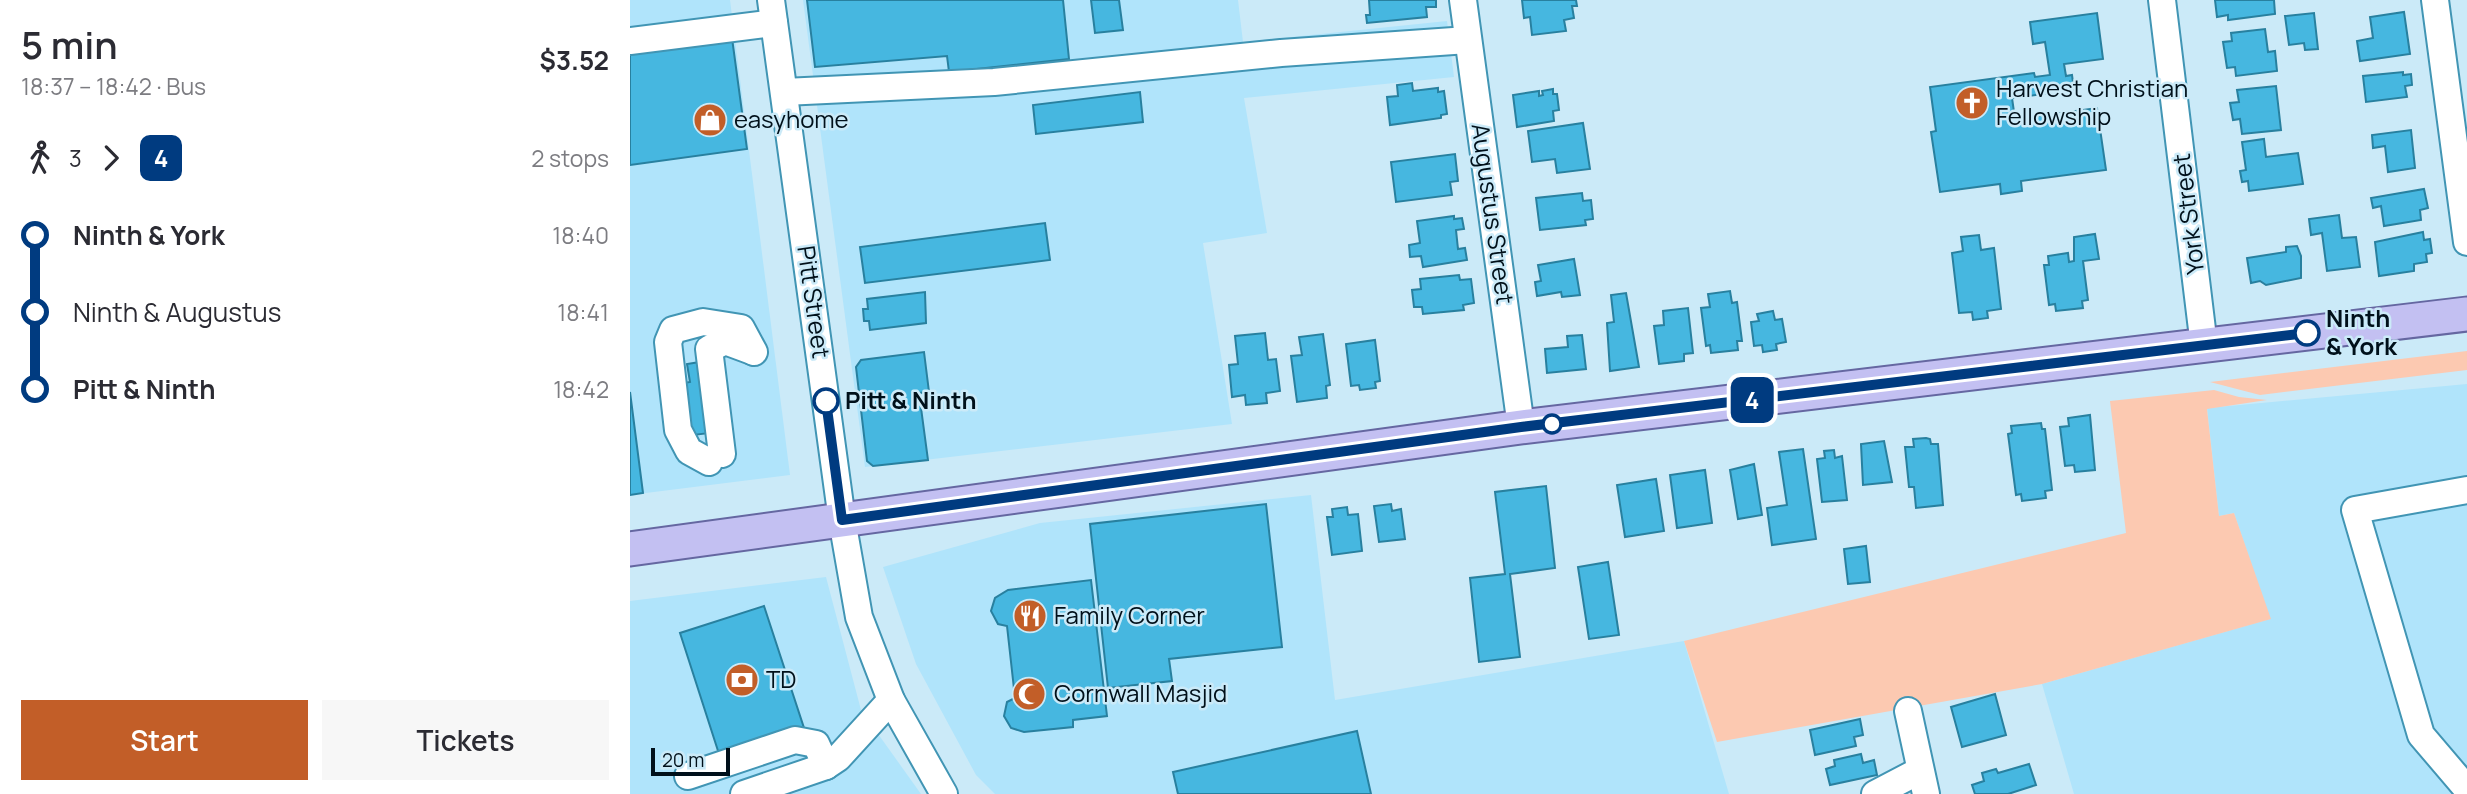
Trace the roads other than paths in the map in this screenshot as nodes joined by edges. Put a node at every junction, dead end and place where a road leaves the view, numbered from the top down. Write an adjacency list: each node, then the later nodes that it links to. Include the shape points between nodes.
1 (1463, 0): 5 (street, Augustus Street)
2 (2162, 0): 10 (street, York Street)
3 (2435, 0): 8 (street)
4 (772, 12): 6 (street); 7 (street, Pitt Street)
5 (1468, 40): 7 (street, via 1281,53 994,82); 11 (street, Augustus Street)
6 (630, 41)
7 (785, 92): 14 (street, Pitt Street)
8 (2467, 242)
9 (2467, 314): 10 (main road)
10 (2204, 346): 11 (main road)
11 (1521, 427): 14 (main road)
12 (716, 458): 12 (street, via 689,451 678,430 668,342 673,330 703,322 741,328 754,352 725,341 709,349)
13 (2467, 490): 21 (street, via 2356,510 2421,735)
14 (842, 520): 15 (main road); 16 (street, Pitt Street, via 859,617)
15 (630, 549)
16 (891, 699): 18 (street); 23 (street, Pitt Street)
17 (1908, 711): 20 (street)
18 (826, 766): 19 (street, via 816,744 795,740); 22 (street)
19 (688, 776)
20 (1923, 782): 24 (street)
21 (2467, 789)
22 (744, 794)
23 (944, 794)
24 (1875, 794)

